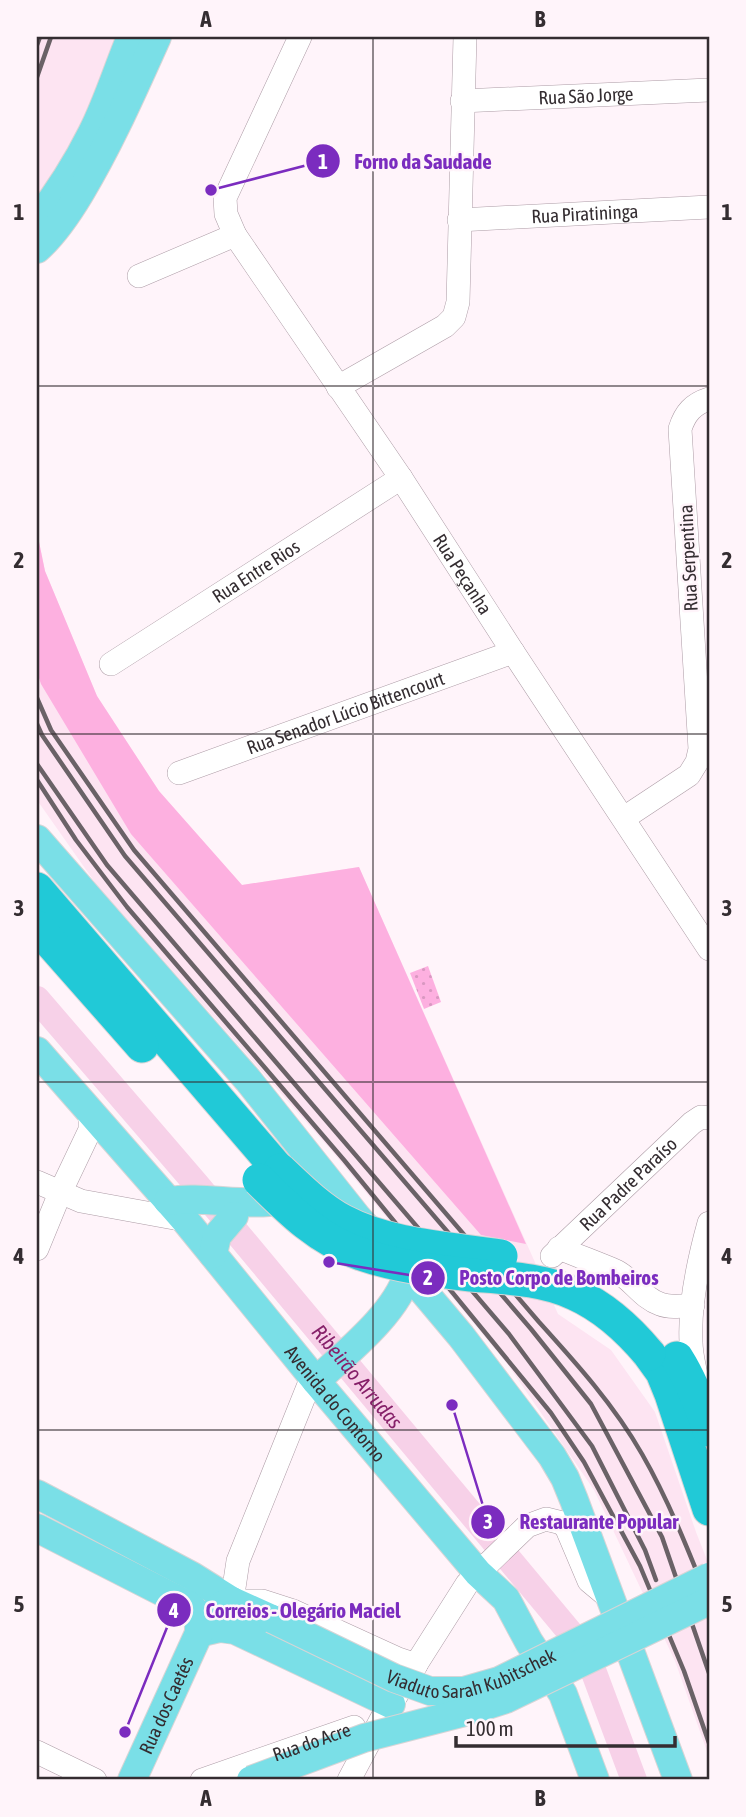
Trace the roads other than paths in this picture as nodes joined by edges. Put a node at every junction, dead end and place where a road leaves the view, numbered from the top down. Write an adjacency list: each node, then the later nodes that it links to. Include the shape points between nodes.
1 (131, 37): 8 (main road, via 93,131)
2 (157, 37): 11 (main road, via 101,158 72,206)
3 (300, 37): 10 (street, Rua Peçanha, via 225,198)
4 (465, 37): 6 (street)
5 (709, 90): 6 (street, Rua São Jorge)
6 (462, 101): 9 (street)
7 (709, 207): 9 (street, Rua Piratininga)
8 (37, 220)
9 (459, 220): 13 (street, via 454,317)
10 (235, 235): 12 (street); 13 (street, Rua Peçanha)
11 (37, 249)
12 (139, 276)
13 (338, 387): 15 (street, Rua Peçanha)
14 (709, 399): 19 (street, Rua Serpentina, via 684,416 680,429 700,749 689,775)
15 (401, 478): 16 (street, Rua Peçanha); 17 (street, Rua Entre Rios)
16 (513, 652): 18 (street, Rua Senador Lúcio Bittencourt); 19 (street, Rua Peçanha)
17 (111, 664)
18 (179, 773)
19 (624, 818): 23 (street, Rua Peçanha)
20 (37, 839): 25 (main road)
21 (37, 889): 30 (highway, Avenida do Contorno)
22 (37, 927): 30 (highway, Avenida do Contorno)
23 (709, 949)
24 (37, 1051): 26 (main road, Avenida do Contorno)
25 (248, 1080): 30 (main road, via 295,1172 293,1180 269,1202); 31 (main road)
26 (90, 1113): 29 (street, via 90,1130); 30 (main road, Avenida do Contorno)
27 (709, 1118): 35 (street, Rua Padre Paraíso, via 692,1123 555,1252 617,1272 659,1304)
28 (37, 1182): 29 (street)
29 (60, 1193): 30 (street, via 81,1201); 33 (street)
30 (224, 1210): 31 (main road); 36 (highway, Avenida do Contorno, bridge, via 282,1203 310,1227 362,1255 417,1268 555,1287 593,1303); 37 (main road, Avenida do Contorno)
31 (357, 1217): 34 (main road)
32 (709, 1223): 35 (street)
33 (37, 1249)
34 (408, 1273): 37 (main road, via 398,1296); 47 (main road, via 552,1456)
35 (693, 1305): 38 (street, via 691,1343)
36 (657, 1346): 38 (highway, Avenida do Contorno, via 683,1367); 40 (highway, Avenida do Contorno)
37 (317, 1384): 42 (street); 43 (main road, Avenida do Contorno)
38 (706, 1420)
39 (37, 1494): 44 (main road, Viaduto Sarah Kubitschek)
40 (709, 1509)
41 (37, 1528): 50 (main road, via 190,1606 198,1617)
42 (238, 1562): 44 (street); 46 (street)
43 (486, 1565): 47 (street, via 527,1526 546,1519 562,1523 589,1581); 52 (street, via 467,1584); 60 (main road, Avenida do Contorno, via 564,1694)
44 (192, 1576): 46 (main road, Viaduto Sarah Kubitschek)
45 (709, 1577): 51 (main road, Viaduto Sarah Kubitschek, bridge)
46 (232, 1601): 50 (main road, Rua dos Caetés, via 219,1606); 51 (main road, Viaduto Sarah Kubitschek, bridge, via 429,1690 464,1691 499,1682); 52 (street, via 262,1601 293,1611)
47 (613, 1601): 61 (main road)
48 (709, 1601): 49 (main road, Viaduto Sarah Kubitschek, bridge)
49 (659, 1625): 51 (main road, bridge); 58 (main road, Viaduto Sarah Kubitschek, bridge, via 506,1699 364,1738)
50 (199, 1633): 53 (main road, via 235,1630); 55 (main road, Rua dos Caetés)
51 (587, 1638)
52 (416, 1665): 53 (street)
53 (386, 1711): 57 (street, Rua do Acre); 59 (street)
54 (37, 1752): 56 (street)
55 (138, 1776)
56 (95, 1780)
57 (202, 1780)
58 (251, 1780)
59 (349, 1780)
60 (594, 1780)
61 (678, 1780)

